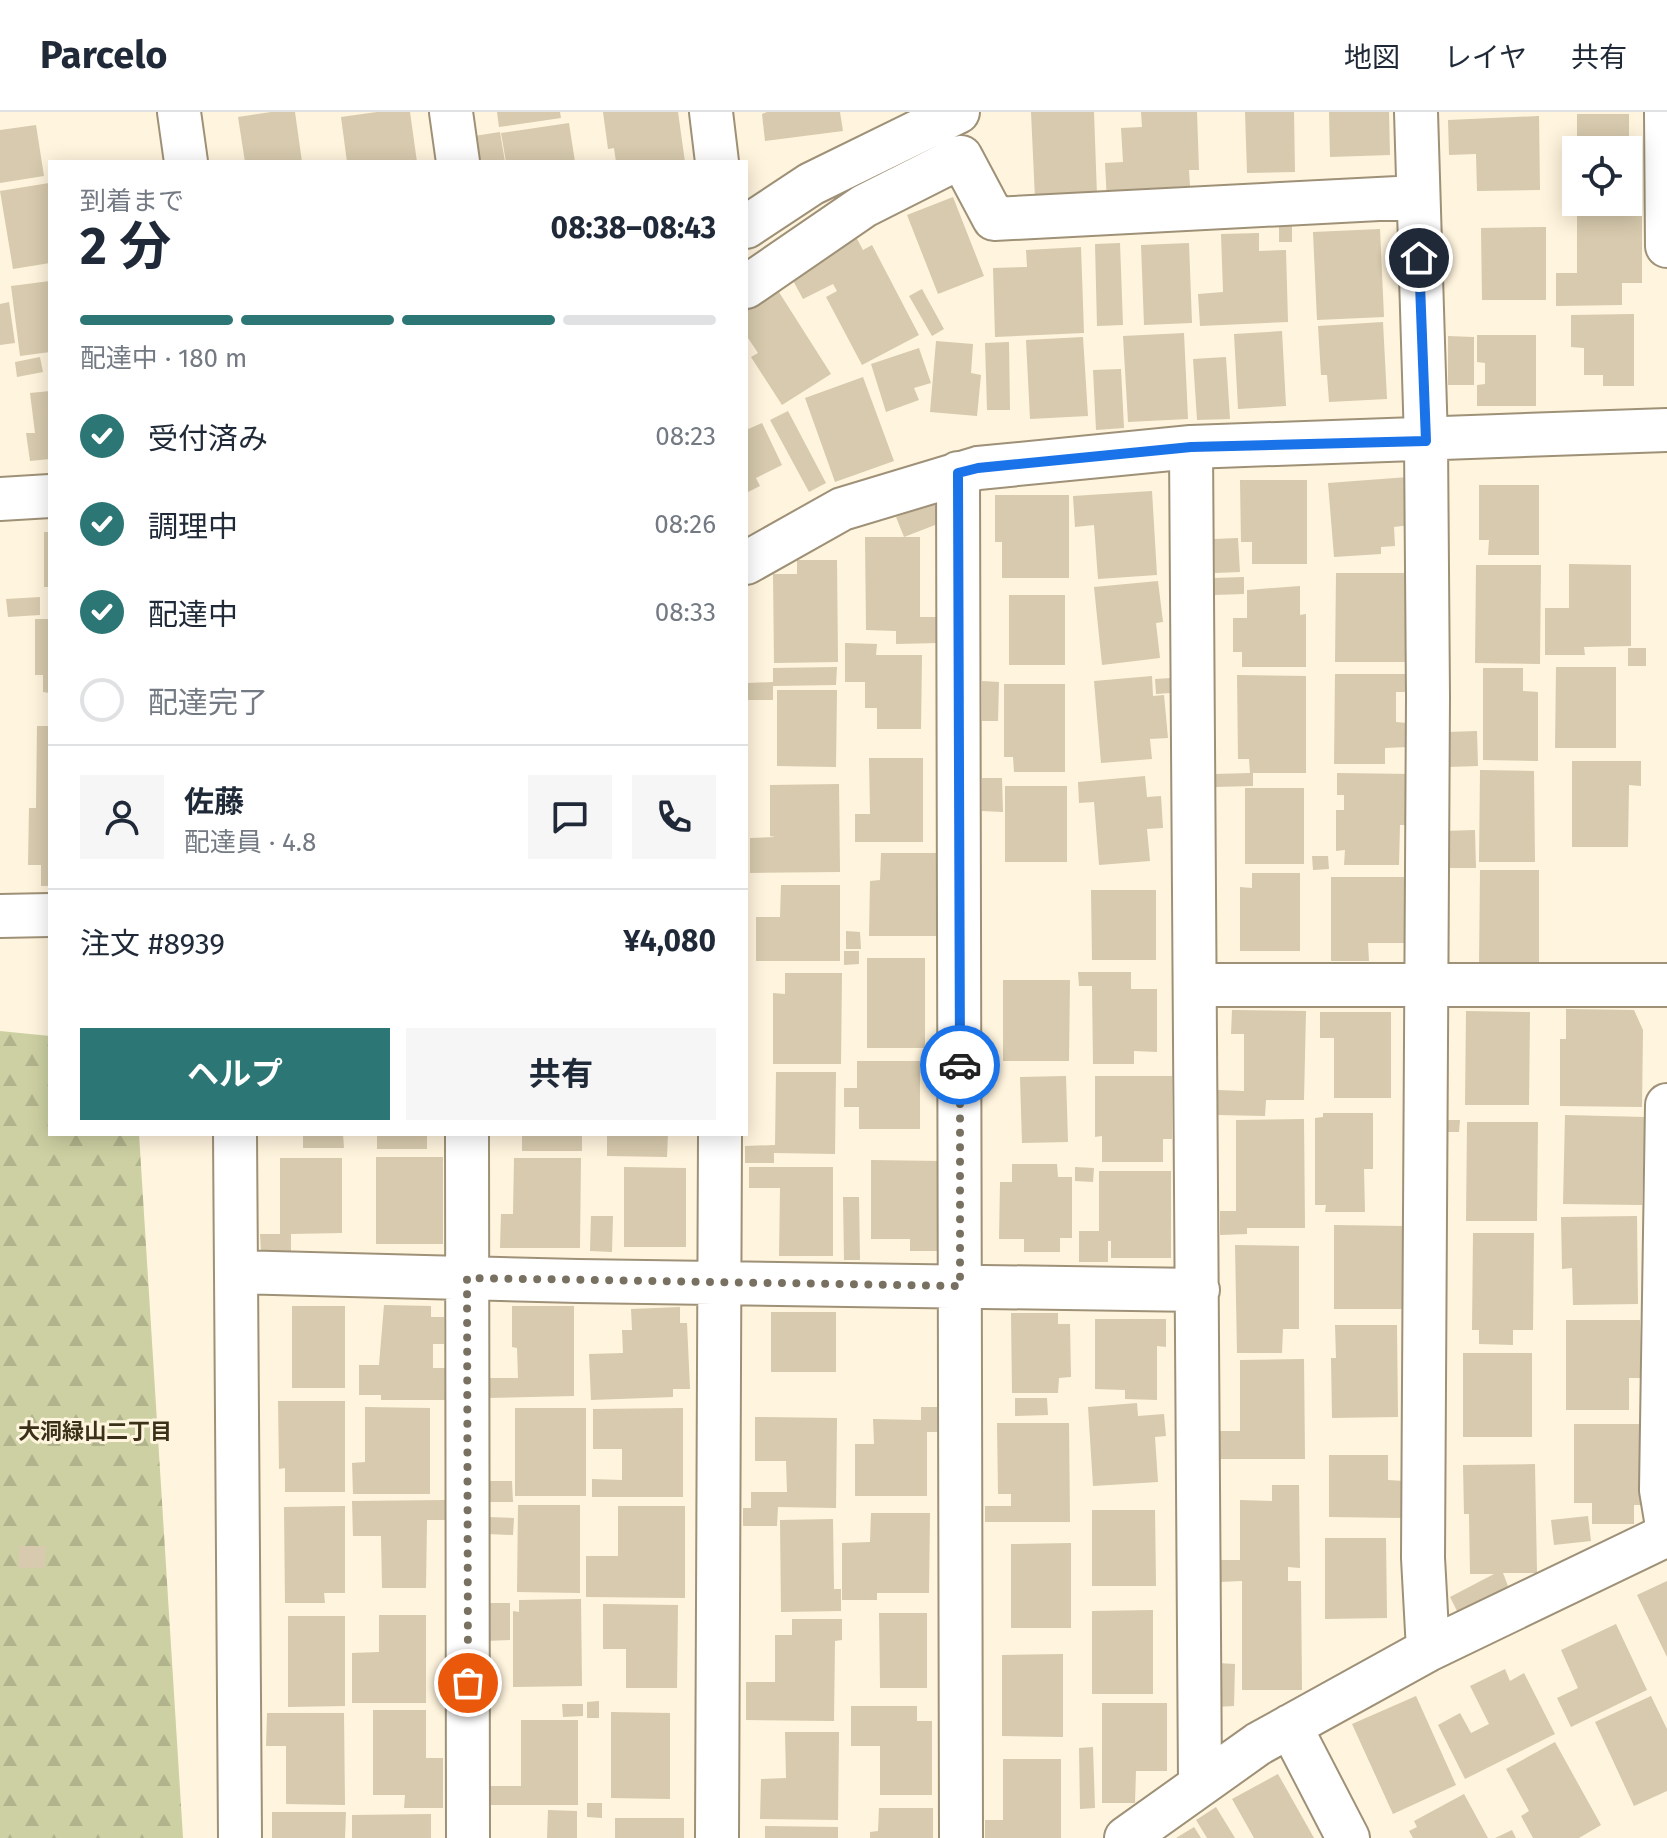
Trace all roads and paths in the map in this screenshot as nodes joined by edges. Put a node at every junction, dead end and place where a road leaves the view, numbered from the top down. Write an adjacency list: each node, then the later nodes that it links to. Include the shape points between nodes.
1 (179, 112): 7 (street)
2 (451, 112): 8 (street)
3 (711, 112): 9 (street)
4 (958, 112): 11 (street, via 811,184)
5 (1416, 112): 10 (street)
6 (1666, 112): 12 (street)
7 (186, 160)
8 (458, 160)
9 (717, 160)
10 (1417, 197): 13 (street, via 994,219 961,157 864,206); 15 (street)
11 (748, 226)
12 (1667, 246)
13 (748, 286)
14 (1667, 430): 15 (street)
15 (1426, 441): 16 (street); 24 (street)
16 (1191, 447): 17 (street); 23 (street)
17 (958, 473): 20 (street, via 842,509); 33 (street)
18 (48, 496): 19 (street)
19 (0, 499)
20 (748, 562)
21 (48, 915): 22 (street)
22 (0, 916)
23 (1196, 985): 24 (street); 34 (street)
24 (1428, 985): 25 (street); 37 (street, via 1423,1558)
25 (1667, 985)
26 (1667, 1105): 35 (street, via 1661,1490)
27 (235, 1136): 30 (street)
28 (467, 1136): 31 (street)
29 (720, 1136): 32 (street)
30 (238, 1272): 31 (street); 40 (street)
31 (467, 1278): 32 (street); 41 (street)
32 (719, 1283): 33 (street); 42 (street)
33 (960, 1286): 34 (street); 43 (street)
34 (1198, 1290): 39 (street)
35 (1667, 1526)
36 (1667, 1535): 37 (street)
37 (1428, 1650): 38 (street)
38 (1290, 1726): 39 (street); 45 (street)
39 (1200, 1783): 44 (street)
40 (240, 1838)
41 (468, 1838)
42 (717, 1838)
43 (961, 1838)
44 (1126, 1838)
45 (1348, 1838)

